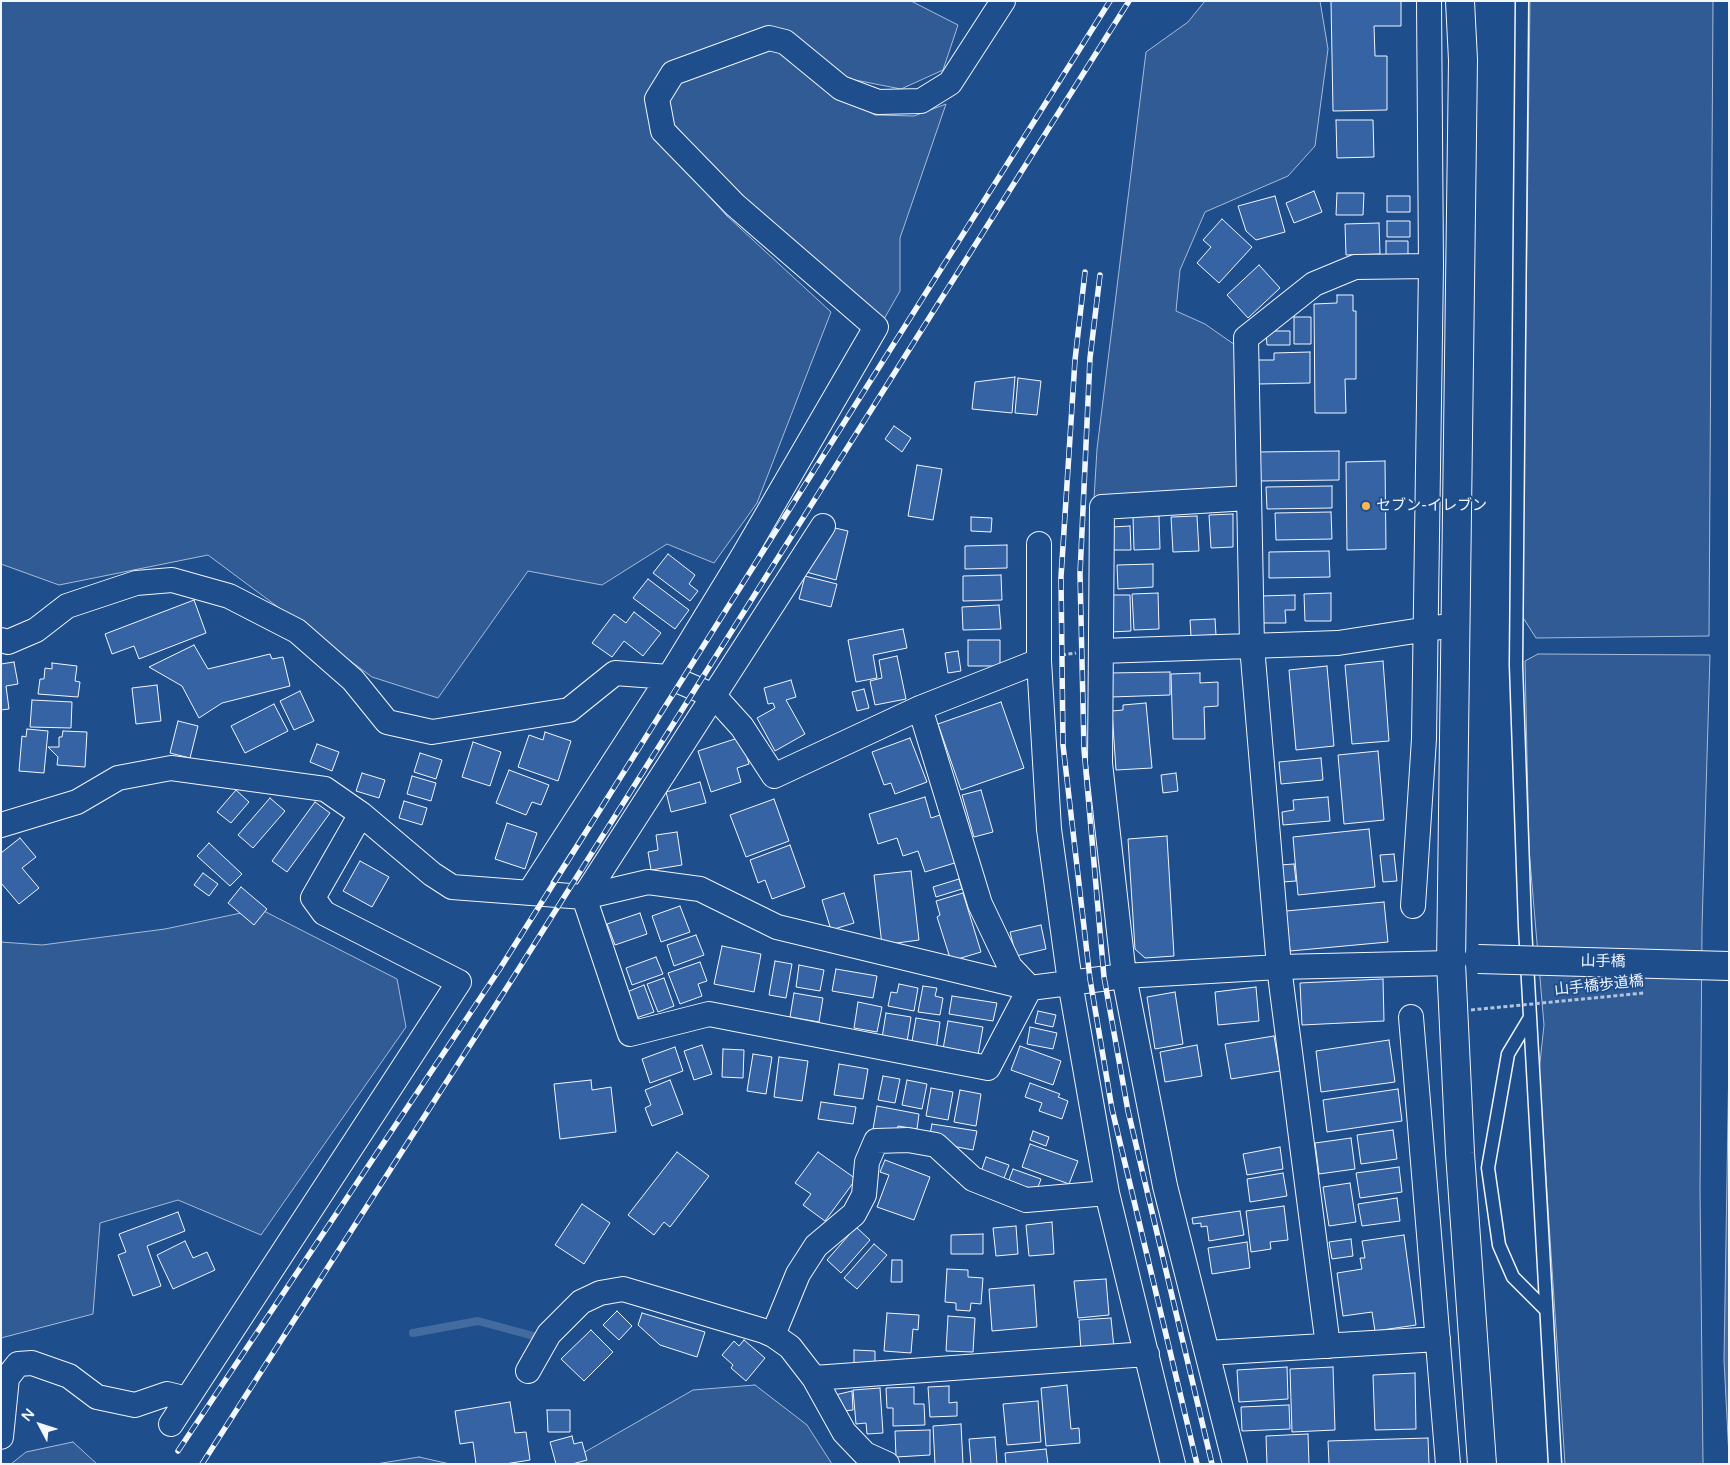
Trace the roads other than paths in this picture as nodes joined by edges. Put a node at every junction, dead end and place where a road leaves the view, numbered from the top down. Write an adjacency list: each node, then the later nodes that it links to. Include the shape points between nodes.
1 (1003, 1): 15 (street, via 950,83 921,101 878,102 841,88 785,42 769,38 673,73 657,99 663,131 735,205 876,327 743,556)
2 (1429, 1): 5 (street)
3 (1460, 1): 9 (street, via 1463,60)
4 (1522, 1): 30 (lane, via 1516,665)
5 (1431, 266): 6 (street, via 1354,267 1314,284 1246,338); 10 (street)
6 (1248, 498): 12 (street); 13 (street, via 1102,507)
7 (824, 526): 16 (street)
8 (1039, 544): 14 (street)
9 (1457, 624): 10 (street); 23 (street)
10 (1426, 630): 12 (street, via 1338,643); 22 (street, via 1424,739)
11 (1, 640): 15 (street, via 8,642 36,630 67,606 136,583 172,580 229,596 297,631 353,680 387,722 432,732 569,710 615,673)
12 (1252, 646): 13 (street); 24 (street)
13 (1102, 651): 26 (street, via 1100,763)
14 (1039, 661): 17 (street); 27 (street, via 1049,829)
15 (668, 677): 16 (street); 20 (street)
16 (714, 696): 17 (street, via 742,727 774,776); 21 (street)
17 (920, 708): 28 (street, via 980,904 1010,967)
18 (361, 814): 19 (street, via 325,789 171,768 118,778 77,802); 20 (street, via 452,887); 41 (street, via 313,898 324,912 459,982)
19 (1, 825)
20 (528, 893): 21 (street)
21 (584, 897): 28 (street, via 648,882 700,889 777,927); 28 (street, via 630,1034 709,1014 988,1068)
22 (1413, 906)
23 (1451, 962): 24 (street); 25 (street, 山手橋, bridge, via 1478,959); 31 (street)
24 (1279, 966): 26 (street); 36 (street)
25 (1729, 966)
26 (1124, 976): 27 (street); 37 (street, via 1165,1186)
27 (1070, 982): 28 (street); 32 (street)
28 (1030, 988)
29 (1411, 1017): 35 (street)
30 (1530, 1018): 31 (lane, via 1508,1054); 33 (lane)
31 (1475, 1172): 33 (lane, via 1513,1277); 49 (street)
32 (1107, 1193): 34 (street, via 1026,1200 973,1179 936,1145 908,1140 876,1141 867,1162 864,1195 854,1214 816,1246 798,1274); 38 (street)
33 (1545, 1309): 44 (lane)
34 (774, 1335): 39 (street, via 623,1288 600,1293 581,1302 549,1334); 40 (street, via 790,1347)
35 (1438, 1339): 36 (street); 48 (street)
36 (1328, 1346): 37 (street)
37 (1207, 1353): 47 (street)
38 (1147, 1354): 40 (street); 46 (street)
39 (528, 1371)
40 (814, 1378): 45 (street, via 844,1432 866,1454)
41 (187, 1398): 42 (street); 43 (street, via 167,1394 135,1405 97,1397 69,1376 32,1363 18,1364 7,1378)
42 (171, 1424)
43 (1, 1437)
44 (1555, 1458): 50 (lane)
45 (887, 1464)
46 (1173, 1464)
47 (1235, 1464)
48 (1448, 1464)
49 (1482, 1464)
50 (1550, 1464)

